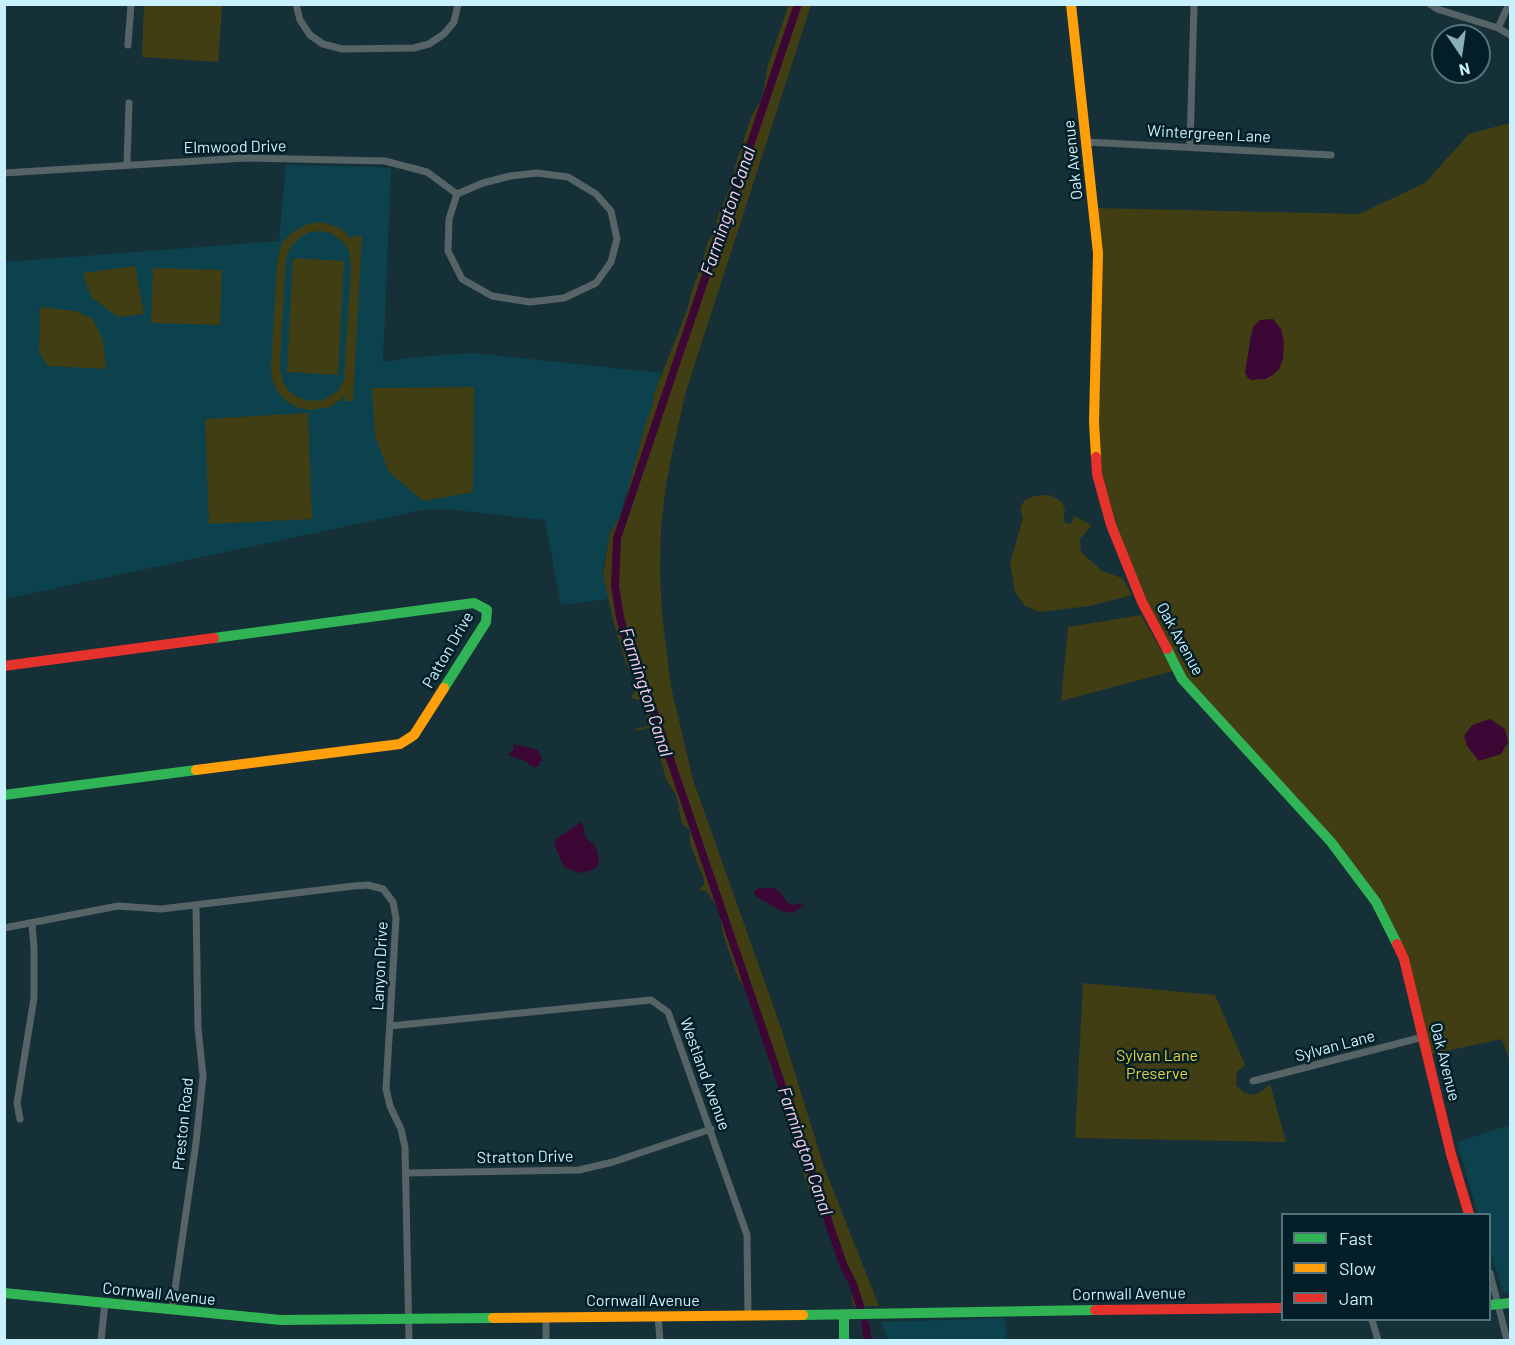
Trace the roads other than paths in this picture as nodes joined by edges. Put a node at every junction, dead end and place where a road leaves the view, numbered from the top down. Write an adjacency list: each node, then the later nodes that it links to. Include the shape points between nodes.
1 (131, 4): 10 (street)
2 (296, 4): 3 (street, via 310,35 323,44 362,49 429,44 454,22)
3 (458, 4)
4 (1071, 4): 12 (street, Oak Avenue)
5 (1194, 4): 13 (street)
6 (1430, 4): 8 (street)
7 (1509, 4): 8 (street)
8 (1498, 28): 9 (street)
9 (1510, 35)
10 (128, 45)
11 (129, 103): 15 (street)
12 (1086, 142): 13 (street, Wintergreen Lane); 24 (street, Oak Avenue, via 1098,253 1094,422 1097,474 1111,525 1142,602 1182,679 1331,842 1376,902 1404,959)
13 (1190, 146): 14 (street, Wintergreen Lane)
14 (1331, 154)
15 (127, 164): 16 (street, Elmwood Drive); 17 (street, Elmwood Drive, via 246,158 386,161 427,172)
16 (4, 173)
17 (457, 194): 17 (street, via 448,219 448,251 462,279 492,296 530,302 564,298 596,283 611,262 617,239 611,211 596,194 568,177 537,173 510,176)
18 (4, 666): 19 (street, Patton Drive, via 474,603 487,610 486,622 414,735 400,744)
19 (4, 795)
20 (196, 905): 21 (street, Lanyon Drive, via 161,909 118,906); 23 (street, Lanyon Drive, via 354,886 383,889 393,902 396,918); 36 (street, Preston Road, via 198,1028 203,1076)
21 (32, 923): 22 (street, Lanyon Drive); 26 (street, via 34,998 17,1103)
22 (4, 928)
23 (390, 1026): 27 (street, Westland Avenue, via 651,1000 668,1012); 28 (street, Lanyon Drive, via 386,1089 404,1137)
24 (1423, 1037): 25 (street, Sylvan Lane); 29 (street, Oak Avenue)
25 (1253, 1082)
26 (20, 1119)
27 (711, 1129): 28 (street, Stratton Drive, via 579,1170); 38 (street, Westland Avenue, via 747,1234)
28 (406, 1173): 41 (street, Lanyon Drive)
29 (1468, 1213)
30 (1491, 1281): 34 (street)
31 (4, 1293): 32 (street, Cornwall Avenue)
32 (105, 1302): 36 (street, Cornwall Avenue); 43 (street)
33 (1510, 1303): 34 (street)
34 (1494, 1304): 49 (street)
35 (1281, 1308): 39 (street, Cornwall Avenue)
36 (172, 1310): 41 (street, Cornwall Avenue, via 269,1319)
37 (658, 1316): 38 (street, Cornwall Avenue); 40 (street, Cornwall Avenue); 46 (street)
38 (748, 1316): 39 (street, Cornwall Avenue)
39 (844, 1316): 47 (street)
40 (546, 1317): 41 (street, Cornwall Avenue); 45 (street)
41 (407, 1319): 44 (street, Lanyon Drive)
42 (1372, 1321): 48 (street)
43 (100, 1341)
44 (408, 1341)
45 (546, 1341)
46 (660, 1341)
47 (844, 1341)
48 (1378, 1341)
49 (1507, 1341)

